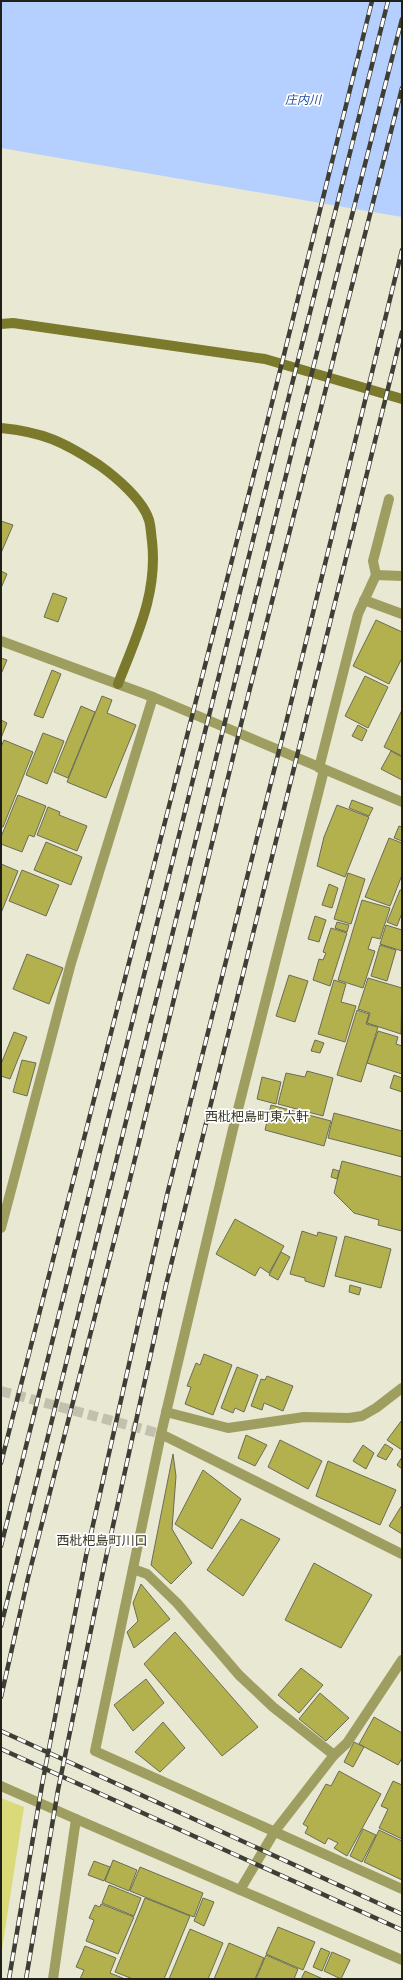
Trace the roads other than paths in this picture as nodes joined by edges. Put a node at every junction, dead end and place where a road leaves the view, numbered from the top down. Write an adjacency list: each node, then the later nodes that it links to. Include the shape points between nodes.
1 (1, 324): 2 (street, via 68,330 265,359)
2 (402, 399)
3 (1, 428): 10 (street, via 28,431 56,439 82,454 132,492 149,520 153,552 152,582 146,611)
4 (388, 499): 5 (street, via 373,561)
5 (376, 575): 6 (street); 7 (street)
6 (402, 576)
7 (364, 600): 8 (street); 12 (street, via 358,614)
8 (402, 614)
9 (1, 640): 10 (street)
10 (118, 684): 11 (street)
11 (153, 697): 12 (street); 14 (street, via 72,963)
12 (322, 769): 13 (street); 16 (street)
13 (402, 802)
14 (1, 1228)
15 (402, 1388): 16 (street, via 362,1416 349,1418 304,1417 228,1428)
16 (166, 1412): 17 (street)
17 (161, 1434): 18 (street); 19 (street)
18 (402, 1554)
19 (133, 1569): 21 (street, via 147,1574 177,1603 239,1674 273,1706); 24 (street, via 95,1751)
20 (402, 1660): 21 (street, via 347,1743)
21 (334, 1755): 24 (street)
22 (1, 1786): 23 (street)
23 (76, 1819): 26 (street); 28 (street)
24 (275, 1831): 25 (street); 26 (street)
25 (402, 1888)
26 (240, 1890): 27 (street)
27 (402, 1960)
28 (53, 1979)

